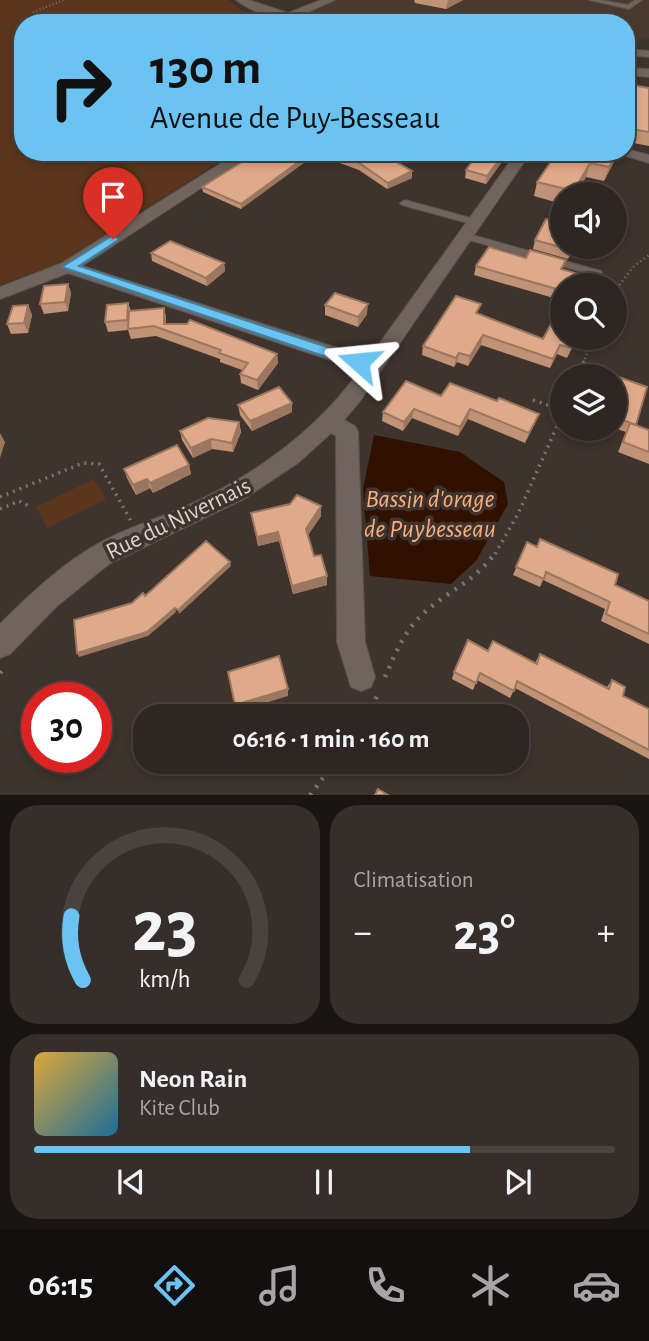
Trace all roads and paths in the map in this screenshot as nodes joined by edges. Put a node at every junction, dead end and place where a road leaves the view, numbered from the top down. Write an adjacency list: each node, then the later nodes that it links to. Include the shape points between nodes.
1 (64, 0): 6 (path)
2 (241, 0): 7 (street)
3 (330, 0): 8 (street)
4 (592, 0): 5 (lane, via 629,7)
5 (639, 0)
6 (33, 12)
7 (280, 14)
8 (286, 14)
9 (235, 161): 14 (street)
10 (518, 161): 12 (street, Rue du Nivernais)
11 (405, 203): 12 (lane)
12 (470, 229): 15 (lane); 18 (street, Rue du Nivernais)
13 (649, 255): 16 (path)
14 (68, 267): 17 (street); 18 (street)
15 (597, 273)
16 (627, 275)
17 (0, 293)
18 (373, 367): 21 (street, Rue du Nivernais)
19 (533, 400): 20 (path)
20 (550, 407)
21 (331, 423): 27 (street, Rue du Nivernais, via 296,454 215,504); 29 (street, via 347,432 351,642)
22 (550, 439): 30 (path, via 496,553 482,571 430,607 413,625)
23 (0, 497): 27 (path, via 83,463 99,464)
24 (29, 506): 25 (path, via 19,501)
25 (0, 509)
26 (141, 515): 27 (path)
27 (128, 528): 28 (street, Rue du Nivernais)
28 (0, 644)
29 (361, 677)
30 (372, 704)
31 (326, 774): 32 (path)
32 (310, 795)

